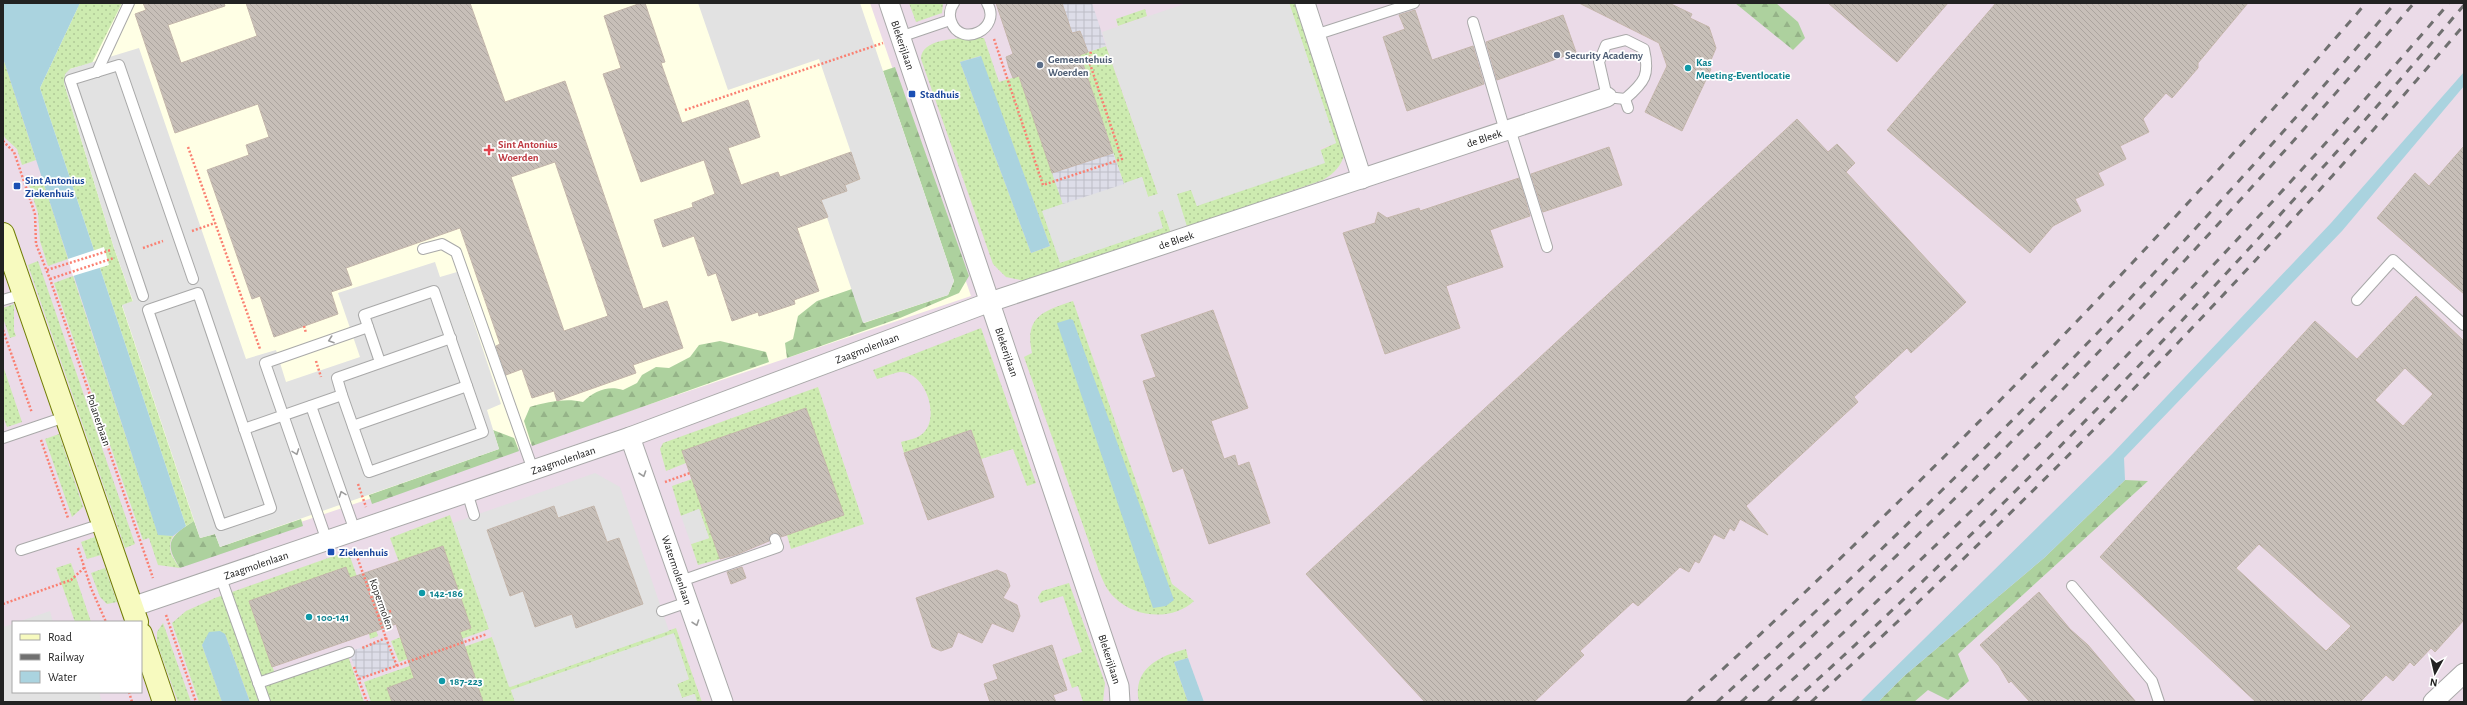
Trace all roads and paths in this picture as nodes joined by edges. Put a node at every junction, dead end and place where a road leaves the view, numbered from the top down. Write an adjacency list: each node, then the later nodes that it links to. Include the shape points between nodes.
1 (129, 3): 13 (lane)
2 (889, 3): 11 (street, Blekerijlaan)
3 (954, 3): 7 (lane)
4 (987, 3): 9 (lane, via 990,11)
5 (1305, 3): 10 (street)
6 (1414, 3): 10 (lane)
7 (950, 20): 9 (lane, via 957,30 968,35 980,32); 11 (lane)
8 (1473, 22): 16 (lane)
9 (989, 23): 12 (path, via 1043,185 1122,159 1089,61)
10 (1315, 35): 19 (street)
11 (900, 37): 15 (path); 32 (street, Blekerijlaan)
12 (1091, 51)
13 (97, 72): 27 (lane, via 119,64); 29 (lane, via 70,80)
14 (1620, 101): 14 (lane, de Bleek, via 1639,87 1648,68 1644,49 1626,40 1606,45 1599,62); 16 (street, de Bleek)
15 (686, 110)
16 (1507, 130): 19 (street, de Bleek); 21 (lane)
17 (3, 141): 25 (path, Polanerbaan, via 14,152 35,214 36,244)
18 (188, 147): 38 (path)
19 (1362, 178): 32 (street, de Bleek)
20 (3, 234): 28 (main road)
21 (1547, 247)
22 (422, 249): 49 (lane, via 442,244 456,252)
23 (105, 252): 25 (path)
24 (108, 260): 26 (path)
25 (47, 270): 26 (path, Polanerbaan)
26 (50, 279): 64 (path, Polanerbaan)
27 (193, 279)
28 (24, 294): 30 (lane); 43 (main road)
29 (143, 296)
30 (3, 300)
31 (2357, 300): 33 (lane, via 2393,260)
32 (990, 302): 47 (street, Zaagmolenlaan); 85 (street, Blekerijlaan, via 1119,686)
33 (2464, 325)
34 (368, 327): 36 (lane, via 364,315 434,291); 37 (lane); 38 (lane, one-way to 38)
35 (3, 330): 45 (path)
36 (450, 338): 37 (lane); 39 (lane)
37 (380, 362): 40 (lane, via 337,378)
38 (265, 363): 42 (lane)
39 (467, 386): 44 (lane); 44 (lane, via 483,432 369,472)
40 (342, 395): 41 (lane); 44 (lane)
41 (311, 406): 42 (lane); 55 (lane, one-way to 41)
42 (283, 416): 46 (lane); 58 (lane, one-way to 58)
43 (65, 417): 45 (lane); 54 (main road)
44 (353, 426)
45 (37, 427): 48 (lane); 56 (path)
46 (244, 429): 46 (lane, via 198,293 148,310 221,525 271,508)
47 (630, 437): 49 (street, Zaagmolenlaan); 51 (street, Watermolenlaan, one-way to 51)
48 (3, 438)
49 (533, 470): 52 (street, Zaagmolenlaan)
50 (690, 473): 51 (path)
51 (648, 488): 62 (street, Watermolenlaan)
52 (467, 492): 53 (lane); 55 (street, Zaagmolenlaan)
53 (474, 515)
54 (102, 524): 56 (lane); 69 (main road)
55 (352, 532): 58 (street, Zaagmolenlaan); 70 (path, Kopermolen)
56 (73, 534): 59 (lane); 60 (path)
57 (775, 539): 62 (lane, via 778,547)
58 (327, 540): 61 (street, Zaagmolenlaan)
59 (20, 550)
60 (85, 567): 66 (path, via 71,580); 71 (path)
61 (221, 578): 64 (street, Zaagmolenlaan); 79 (lane)
62 (681, 581): 65 (street, Watermolenlaan)
63 (2072, 586): 86 (lane, via 2152,681)
64 (160, 597): 69 (street, Zaagmolenlaan); 81 (path, Polanerbaan)
65 (688, 602): 68 (lane); 84 (street, Watermolenlaan, one-way to 84)
66 (3, 604)
67 (391, 611): 70 (path)
68 (662, 611)
69 (134, 614)
70 (378, 616): 74 (path, Kopermolen)
71 (106, 621)
72 (487, 634): 76 (path)
73 (142, 637): 80 (main road)
74 (386, 638): 75 (path, Kopermolen); 76 (path)
75 (349, 652): 78 (path); 79 (lane)
76 (397, 666): 78 (path)
77 (2464, 673): 87 (street)
78 (359, 679): 83 (path)
79 (258, 684): 82 (lane)
80 (163, 702)
81 (196, 702)
82 (264, 702)
83 (366, 702)
84 (724, 702)
85 (1120, 702)
86 (2159, 702)
87 (2433, 702)

